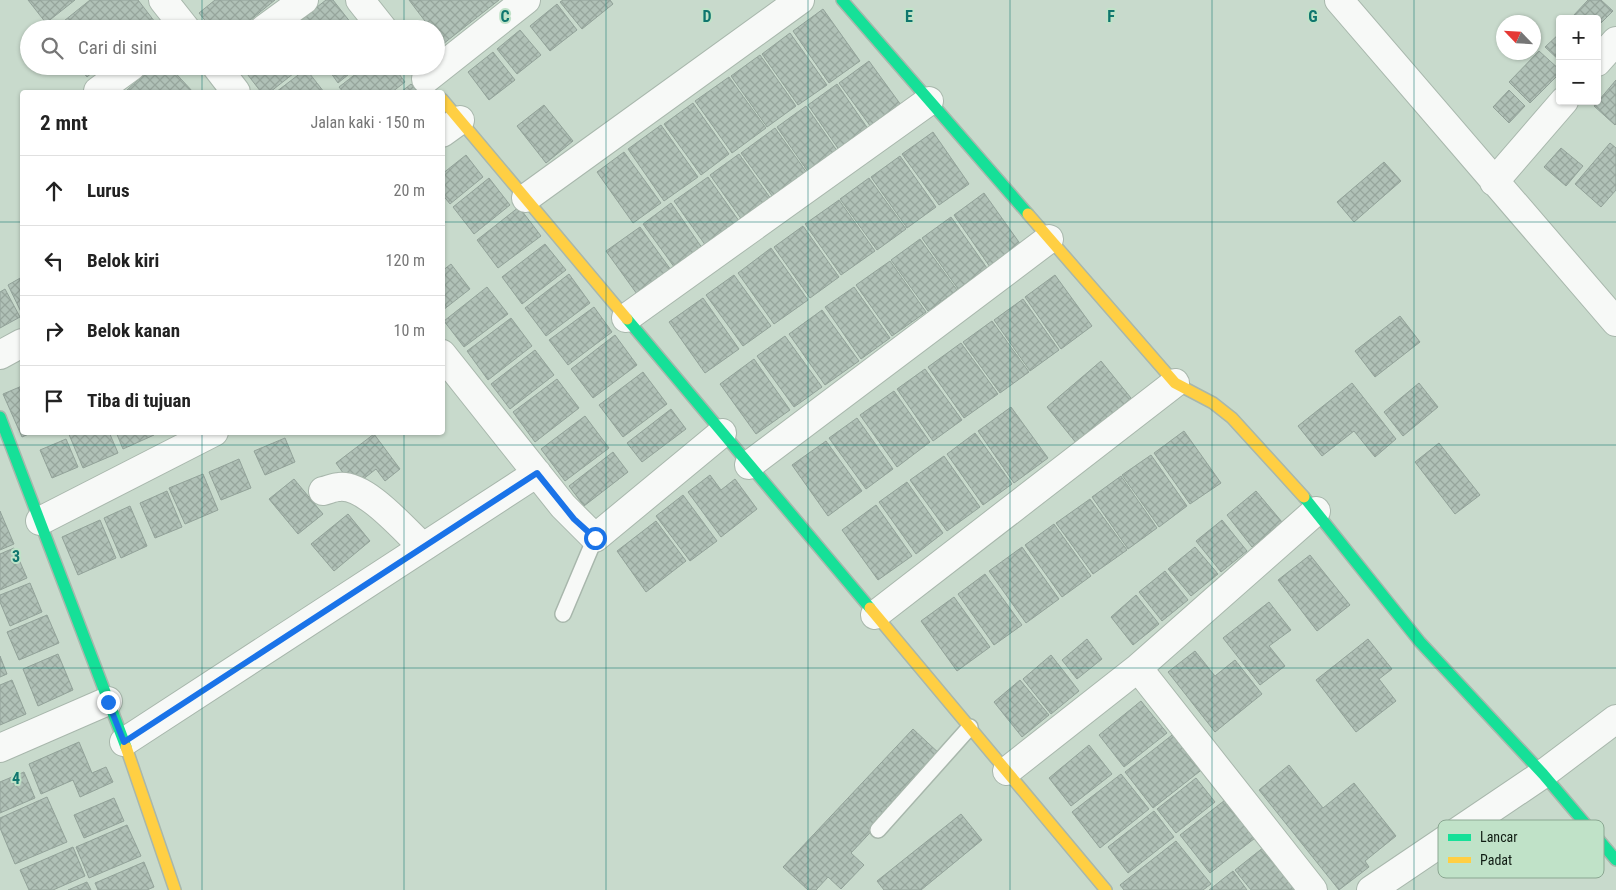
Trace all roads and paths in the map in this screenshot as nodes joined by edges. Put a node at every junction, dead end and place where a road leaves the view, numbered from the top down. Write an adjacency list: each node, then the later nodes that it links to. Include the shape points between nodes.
1 (163, 0): 8 (street)
2 (304, 0): 9 (street)
3 (360, 0): 10 (street)
4 (526, 0): 13 (street)
5 (800, 0): 25 (street)
6 (842, 0): 20 (street)
7 (1340, 0): 24 (street)
8 (178, 20)
9 (276, 20)
10 (376, 20)
11 (1616, 41): 12 (street)
12 (1599, 60)
13 (445, 71)
14 (120, 75): 18 (street)
15 (223, 75): 19 (street)
16 (440, 75): 17 (street)
17 (430, 84)
18 (99, 90)
19 (234, 90)
20 (929, 101): 26 (street); 27 (street)
21 (1561, 105): 24 (street)
22 (445, 114): 23 (street)
23 (451, 126): 25 (street)
24 (1494, 182): 28 (street)
25 (526, 198): 27 (street)
26 (1049, 238): 32 (street); 36 (street)
27 (626, 318): 34 (street)
28 (1616, 322)
29 (20, 343): 30 (street)
30 (0, 354)
31 (445, 358): 37 (street)
32 (1175, 383): 39 (street, via 1232,418); 44 (street)
33 (0, 417): 40 (street)
34 (722, 433): 36 (street); 41 (street)
35 (208, 435): 40 (street)
36 (749, 465): 44 (street)
37 (537, 473): 41 (street, via 574,519); 42 (street)
38 (323, 491): 42 (street, via 339,487 366,494)
39 (1316, 511): 45 (street); 52 (street, via 1420,642)
40 (40, 521): 46 (street)
41 (595, 538): 43 (lane)
42 (423, 547): 49 (street)
43 (564, 614)
44 (875, 615): 48 (street)
45 (1138, 668): 51 (street); 61 (street)
46 (108, 702): 49 (street); 50 (street)
47 (1616, 719): 52 (street)
48 (970, 728): 51 (street); 55 (lane)
49 (124, 742): 59 (street)
50 (0, 748)
51 (1007, 771): 60 (street)
52 (1543, 774): 53 (street); 54 (street)
53 (1475, 820)
54 (1582, 820)
55 (878, 830)
56 (1438, 845): 62 (street)
57 (1604, 846): 58 (street)
58 (1616, 860)
59 (175, 890)
60 (1106, 890)
61 (1313, 890)
62 (1371, 890)

